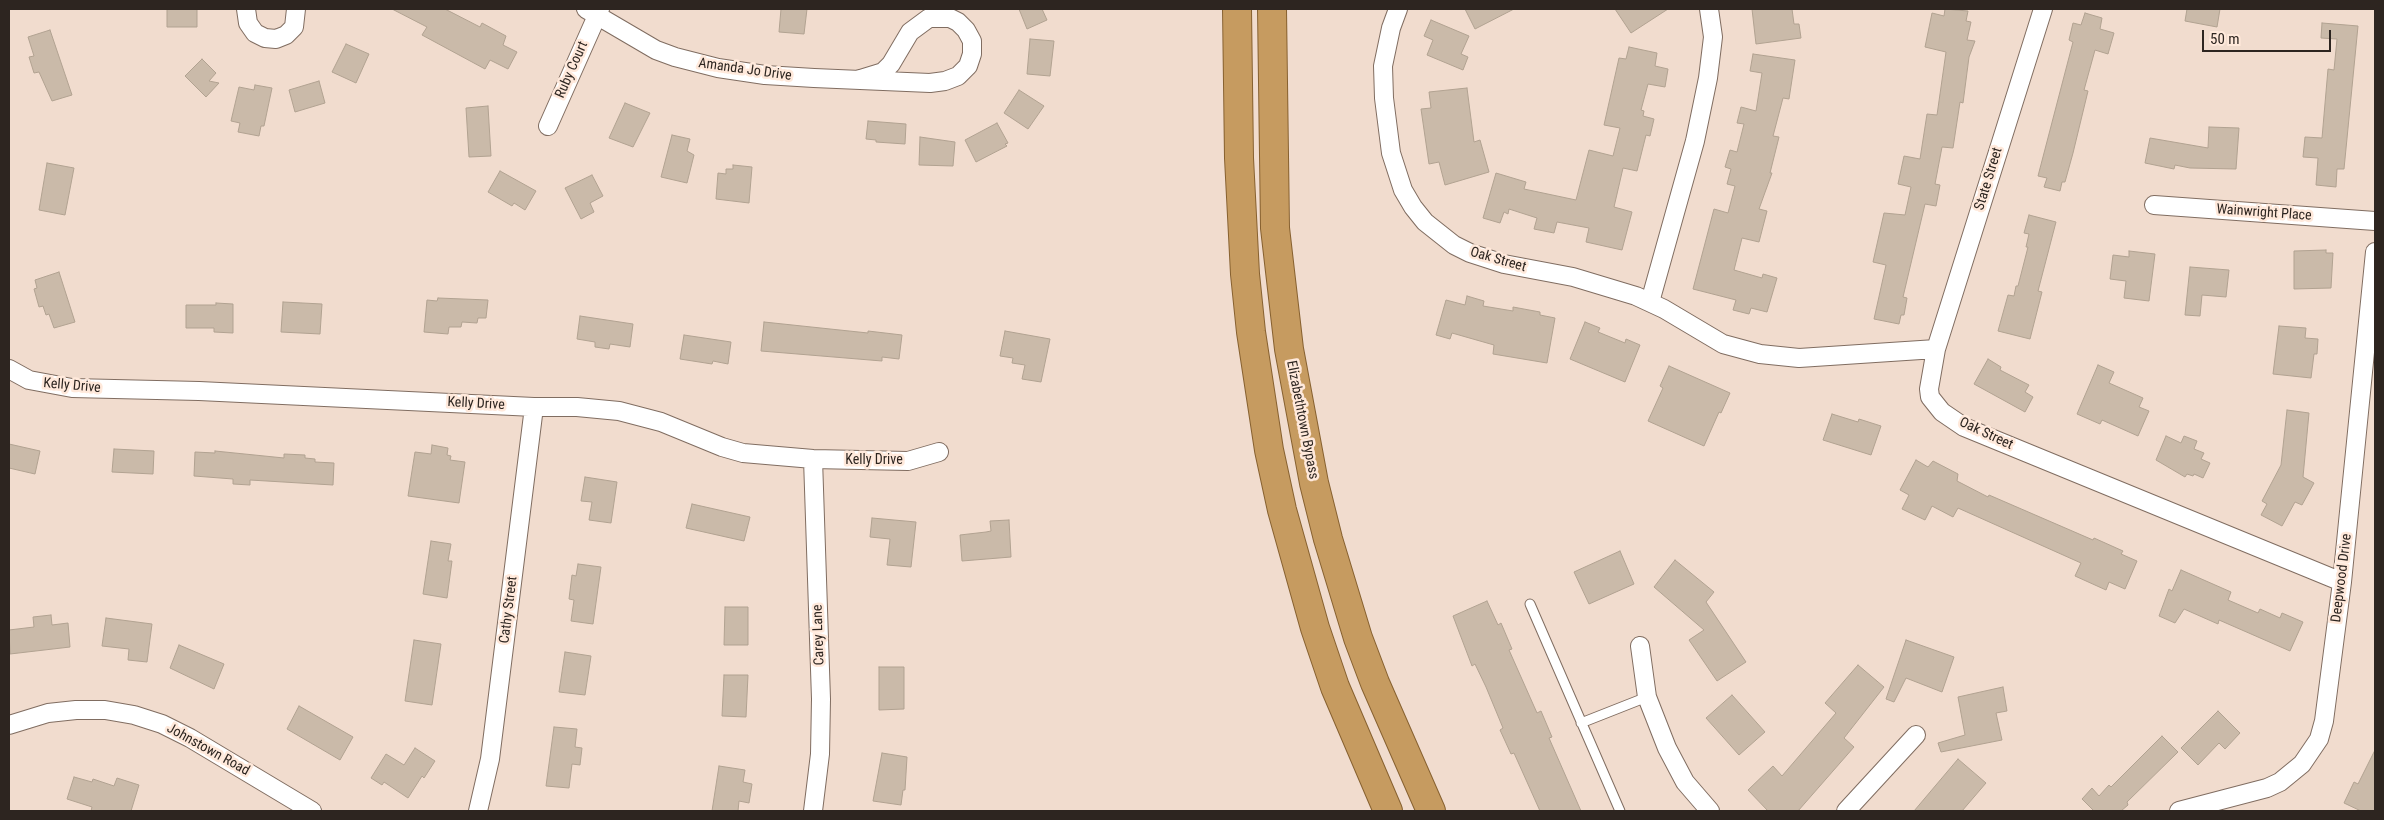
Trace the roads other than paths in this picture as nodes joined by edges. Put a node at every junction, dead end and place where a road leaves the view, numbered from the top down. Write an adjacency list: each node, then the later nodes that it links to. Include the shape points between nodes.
1 (246, 9): 2 (street, via 248,23 255,33 276,39 294,27)
2 (296, 9)
3 (1237, 9): 27 (highway, via 1241,216 1250,332 1260,399 1297,569 1335,687)
4 (1272, 9): 28 (highway, Elizabethtown Bypass, via 1275,228 1289,349 1304,430 1328,539 1358,638)
5 (1398, 9): 14 (street, Oak Street, via 1383,66 1387,135 1403,190 1425,222 1454,245 1487,260 1606,286)
6 (1709, 9): 14 (street, via 1713,37 1708,78 1695,141)
7 (2043, 9): 15 (street, State Street)
8 (595, 11): 9 (street, Amanda Jo Drive, via 656,50 696,64 765,75); 10 (street, Ruby Court)
9 (857, 80): 9 (street, Amanda Jo Drive, via 930,84 945,81 958,76 968,66 972,41 958,22 937,16 929,18 910,32 891,64 882,72)
10 (548, 126)
11 (2154, 205): 12 (street, Wainwright Place)
12 (2375, 221)
13 (2375, 252): 20 (street, Deepwood Drive)
14 (1650, 302): 15 (street, Oak Street, via 1723,344 1760,354 1799,358)
15 (1936, 349): 20 (street, Oak Street, via 1930,396 1942,412 1964,427)
16 (9, 369): 17 (street, Kelly Drive, via 29,380 72,388)
17 (534, 407): 19 (street, Kelly Drive, via 577,407 640,415 743,453); 30 (street, Cathy Street, via 490,759)
18 (939, 452): 19 (street, Kelly Drive, via 908,461)
19 (813, 459): 31 (street, Carey Lane, via 821,699 820,754)
20 (2342, 582): 39 (street, Deepwood Drive, via 2324,721 2319,740 2311,753 2292,774 2267,788)
21 (1530, 604): 24 (lane)
22 (1640, 646): 23 (street)
23 (1647, 697): 24 (lane); 37 (street, via 1674,764)
24 (1581, 723): 36 (lane)
25 (9, 725): 29 (street, Johnstown Road, via 48,713 76,710 134,715 190,738)
26 (1916, 735): 38 (street)
27 (1358, 744): 32 (highway); 33 (highway)
28 (1414, 774): 34 (highway, Elizabethtown Bypass); 35 (highway)
29 (312, 811)
30 (478, 811)
31 (813, 811)
32 (1376, 811)
33 (1388, 811)
34 (1432, 811)
35 (1442, 811)
36 (1620, 811)
37 (1710, 811)
38 (1846, 811)
39 (2179, 811)

